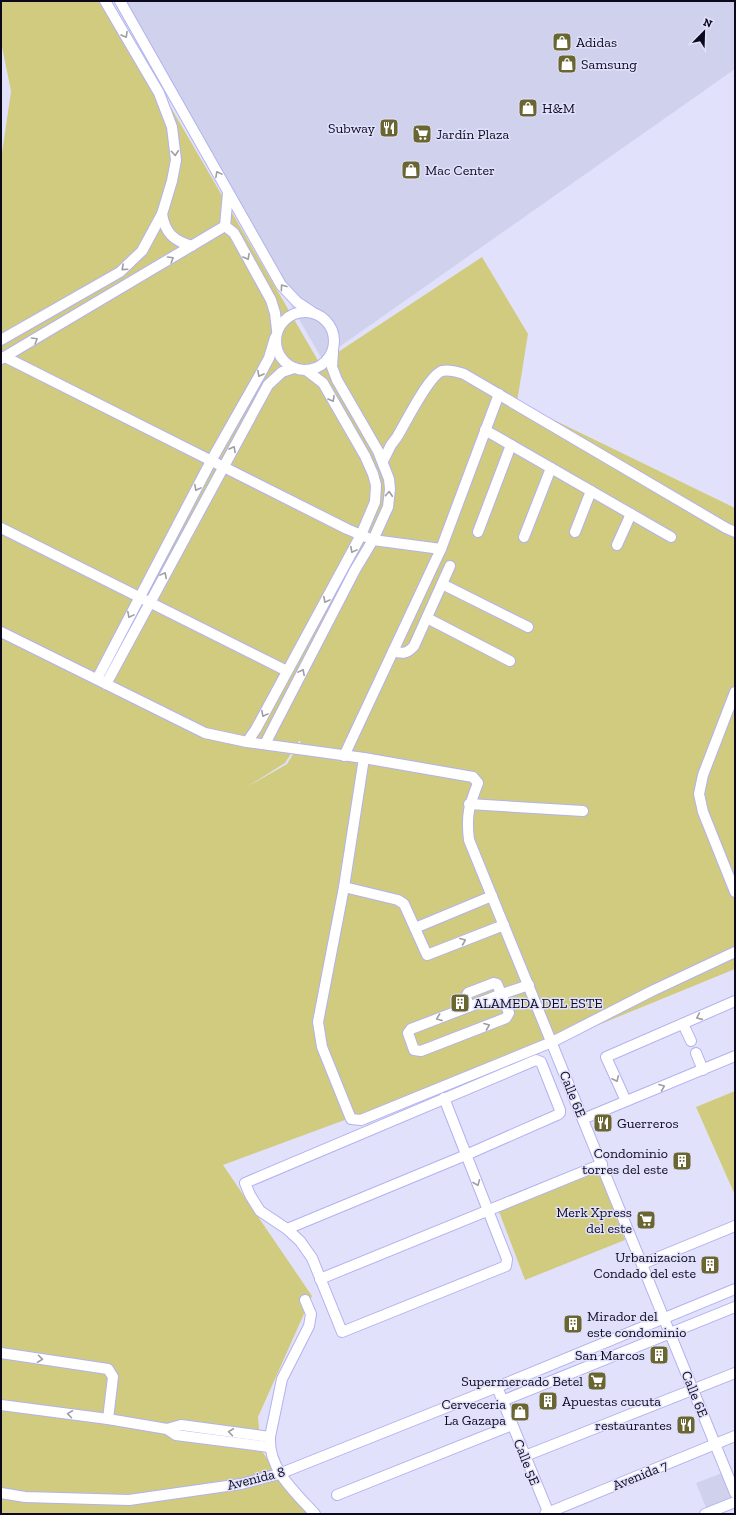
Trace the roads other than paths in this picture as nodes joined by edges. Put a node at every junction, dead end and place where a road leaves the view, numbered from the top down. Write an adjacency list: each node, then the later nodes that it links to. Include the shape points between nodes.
1 (105, 1): 4 (street, one-way to 4, via 159,93 172,127 176,160)
2 (120, 1): 3 (street, one-way to 2)
3 (228, 193): 5 (street); 7 (street, one-way to 3, via 297,302 281,285)
4 (162, 214): 6 (street, via 166,229 171,235 181,243); 9 (street, one-way to 9, via 142,251 120,272)
5 (225, 226): 6 (street); 8 (street, one-way to 8, via 234,233 270,300 275,313)
6 (192, 246): 11 (street, one-way to 6)
7 (312, 312): 8 (street, via 300,312 288,317 282,322); 10 (street, via 320,315 330,325 335,338)
8 (276, 334): 12 (street, via 280,356); 19 (street, one-way to 19, via 262,372)
9 (1, 340)
10 (332, 352): 13 (street, via 322,365); 17 (street, via 332,367 337,380)
11 (3, 358): 19 (street)
12 (294, 368): 13 (street); 21 (street, one-way to 12, via 268,385 282,372)
13 (306, 370): 29 (street, one-way to 29, via 323,383 373,474 376,485 375,502)
14 (499, 394): 15 (street); 16 (street, via 464,374 452,370 441,371 430,381); 28 (street)
15 (485, 430): 18 (street); 34 (street)
16 (397, 438): 17 (street, via 386,443); 20 (street)
17 (373, 442): 20 (street)
18 (511, 445): 22 (street); 26 (street)
19 (211, 461): 21 (street); 37 (street, one-way to 37)
20 (383, 462): 32 (street, one-way to 20, via 388,507 389,479)
21 (223, 467): 29 (street, via 346,529); 38 (street, one-way to 21)
22 (551, 468): 23 (street); 30 (street)
23 (591, 491): 24 (street); 27 (street)
24 (631, 514): 31 (street); 33 (street)
25 (1, 528): 37 (street)
26 (478, 532)
27 (575, 532)
28 (735, 532)
29 (361, 534): 32 (street); 44 (street, one-way to 44)
30 (524, 537)
31 (671, 537)
32 (373, 540): 34 (street); 48 (street, one-way to 32)
33 (618, 545)
34 (441, 549): 42 (street)
35 (450, 566): 36 (street)
36 (442, 584): 39 (street); 40 (street)
37 (140, 597): 38 (street); 45 (street, one-way to 45)
38 (150, 602): 44 (street); 45 (street)
39 (427, 618): 42 (street, via 410,650 402,654); 43 (street)
40 (528, 627)
41 (1, 632): 45 (street)
42 (393, 651): 49 (street)
43 (510, 661)
44 (287, 671): 47 (street, one-way to 47)
45 (101, 681): 47 (street, via 205,733)
46 (735, 692): 54 (street, via 699,794 703,812)
47 (247, 742): 48 (street)
48 (264, 744): 49 (street)
49 (344, 756): 50 (street)
50 (364, 758): 51 (street, via 473,777 478,783); 53 (street)
51 (469, 804): 52 (street); 55 (street, Calle 6E, via 469,840)
52 (583, 811)
53 (344, 887): 57 (street, via 398,900 404,904); 64 (street, via 318,1022 322,1047 351,1119 361,1120)
54 (735, 892)
55 (492, 896): 56 (street, Calle 6E); 57 (street)
56 (504, 925): 57 (street, one-way to 56, via 427,955); 59 (street, Calle 6E)
57 (415, 928)
58 (735, 952): 64 (street)
59 (529, 985): 60 (street); 64 (street, Calle 6E)
60 (502, 994): 60 (street, one-way to 60, via 494,983 468,993 466,997 469,1007 409,1030 414,1050 421,1051 506,1018 509,1013)
61 (735, 1002): 62 (street, one-way to 62)
62 (683, 1024): 63 (street); 69 (street, one-way to 69, via 606,1057)
63 (691, 1041)
64 (552, 1042): 70 (street, Calle 6E)
65 (696, 1053): 67 (street)
66 (735, 1056): 67 (street)
67 (703, 1070): 69 (street, one-way to 67)
68 (444, 1098): 71 (street); 71 (street, via 538,1060 560,1110 557,1115); 75 (street, via 245,1183 260,1211)
69 (626, 1101): 70 (street)
70 (583, 1119): 72 (street, Calle 6E)
71 (466, 1155): 73 (street, one-way to 73); 75 (street)
72 (602, 1164): 73 (street); 76 (street, Calle 6E)
73 (488, 1210): 77 (street); 77 (street, via 507,1259 506,1266 342,1332)
74 (735, 1226): 76 (street)
75 (287, 1229): 77 (street, via 300,1241 312,1258)
76 (642, 1264): 81 (street, Calle 6E)
77 (320, 1279)
78 (735, 1289): 81 (street, Avenida 8)
79 (305, 1300): 94 (street, via 311,1314 309,1326 282,1379)
80 (735, 1307): 82 (street)
81 (664, 1318): 82 (street, Calle 6E); 84 (street, Avenida 8)
82 (670, 1333): 85 (street); 88 (street, Calle 6E)
83 (1, 1353): 91 (street, one-way to 91, via 108,1369 113,1378)
84 (567, 1358): 85 (street); 87 (street, Avenida 8)
85 (573, 1372): 89 (street)
86 (735, 1373): 88 (street)
87 (497, 1387): 89 (street, Calle 5E); 97 (street, Avenida 8)
88 (693, 1390): 95 (street, Calle 6E); 96 (street)
89 (502, 1401): 92 (street, Calle 5E)
90 (1, 1405): 91 (street, one-way to 90)
91 (108, 1419): 94 (street, via 167,1429 181,1424)
92 (512, 1425): 96 (street, Calle 5E); 100 (street)
93 (735, 1436): 95 (street, Avenida 7)
94 (269, 1442): 97 (street)
95 (715, 1444): 99 (street, Calle 6E); 103 (street, Avenida 7)
96 (525, 1456): 103 (street, Calle 5E)
97 (279, 1474): 98 (street, Avenida 8, via 241,1484 129,1500 25,1497); 102 (street)
98 (1, 1493)
99 (735, 1493)
100 (337, 1495)
101 (735, 1502): 104 (street)
102 (315, 1514)
103 (547, 1514)
104 (705, 1514)

